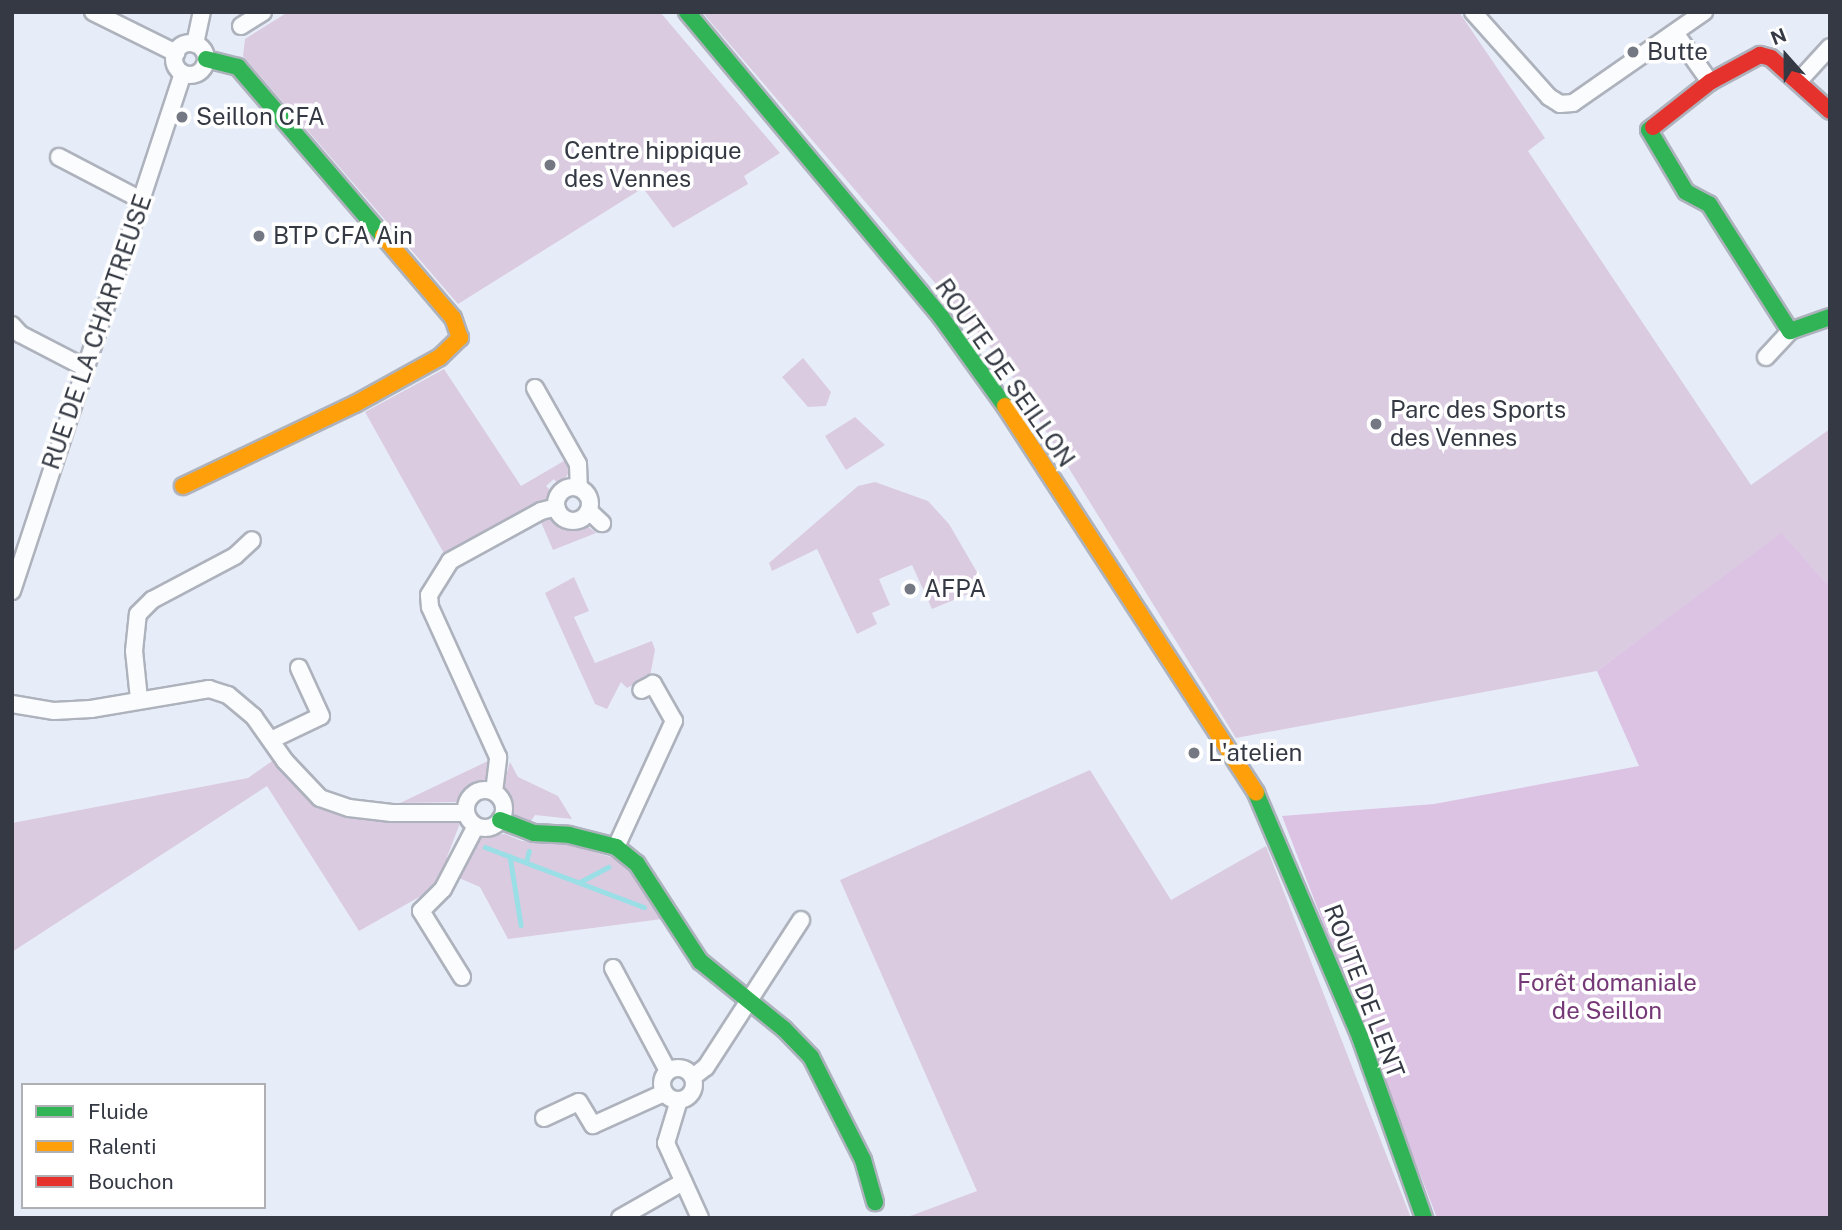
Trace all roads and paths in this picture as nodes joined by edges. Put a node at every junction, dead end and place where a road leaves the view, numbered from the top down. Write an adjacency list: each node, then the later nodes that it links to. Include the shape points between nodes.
1 (93, 12): 11 (street)
2 (202, 12): 9 (street)
3 (263, 12): 7 (street)
4 (687, 12): 37 (street, ROUTE DE SEILLON, via 942,317 1013,417)
5 (1473, 12): 8 (street, via 1560,104 1573,103)
6 (1704, 12): 8 (street)
7 (242, 26)
8 (1676, 34): 14 (street)
9 (195, 44): 11 (street, via 181,46); 12 (street)
10 (1830, 47): 15 (street)
11 (176, 53): 13 (street, via 175,65)
12 (206, 59): 13 (street, via 199,73); 25 (street, via 238,67 453,318 460,338 440,357 355,404)
13 (183, 74): 18 (street, RUE DE LA CHARTREUSE, via 157,143)
14 (1710, 82): 15 (street, via 1760,55 1771,58); 21 (street, via 1649,130 1686,192 1709,204)
15 (1798, 82): 16 (street)
16 (1830, 111)
17 (59, 157): 18 (street)
18 (143, 201): 23 (street, RUE DE LA CHARTREUSE)
19 (1830, 317): 21 (street)
20 (12, 325): 23 (street, via 20,334)
21 (1790, 331): 22 (street)
22 (1766, 357)
23 (84, 367): 31 (street, RUE DE LA CHARTREUSE)
24 (535, 388): 26 (street, via 578,464)
25 (183, 486)
26 (579, 487): 27 (street, via 562,491); 28 (street, via 590,498)
27 (557, 507): 28 (street, via 568,520 580,519); 38 (street, via 541,511 450,561 429,594 430,607 498,757)
28 (589, 511): 29 (street)
29 (602, 523)
30 (252, 540): 34 (street, via 235,556 152,600 138,614 134,651)
31 (14, 580)
32 (299, 668): 36 (street, via 321,716)
33 (641, 690): 41 (street, via 653,684 674,721)
34 (139, 699): 35 (street, via 54,711); 36 (street, via 209,689 228,695 254,717)
35 (12, 704)
36 (271, 740): 39 (street, via 307,786 333,804)
37 (1252, 785): 54 (street, ROUTE DE LENT, via 1279,838 1360,1037)
38 (494, 792): 39 (street, via 472,795); 40 (street, via 502,802)
39 (471, 819): 40 (street, via 489,827); 44 (street, via 443,889 421,911)
40 (499, 820): 41 (street, via 534,833 569,835)
41 (616, 847): 45 (street, via 657,889 700,961)
42 (801, 920): 45 (street)
43 (613, 968): 46 (street)
44 (462, 977)
45 (748, 1002): 47 (street, via 706,1067); 51 (street, via 811,1057 863,1160)
46 (668, 1071): 47 (street, via 684,1069); 48 (street, via 662,1080)
47 (693, 1077): 48 (street, via 691,1094)
48 (671, 1097): 49 (street, via 593,1125 579,1102); 50 (street, via 666,1143)
49 (544, 1118)
50 (684, 1182): 52 (street); 53 (street)
51 (875, 1202)
52 (620, 1218)
53 (700, 1218)
54 (1424, 1218)

